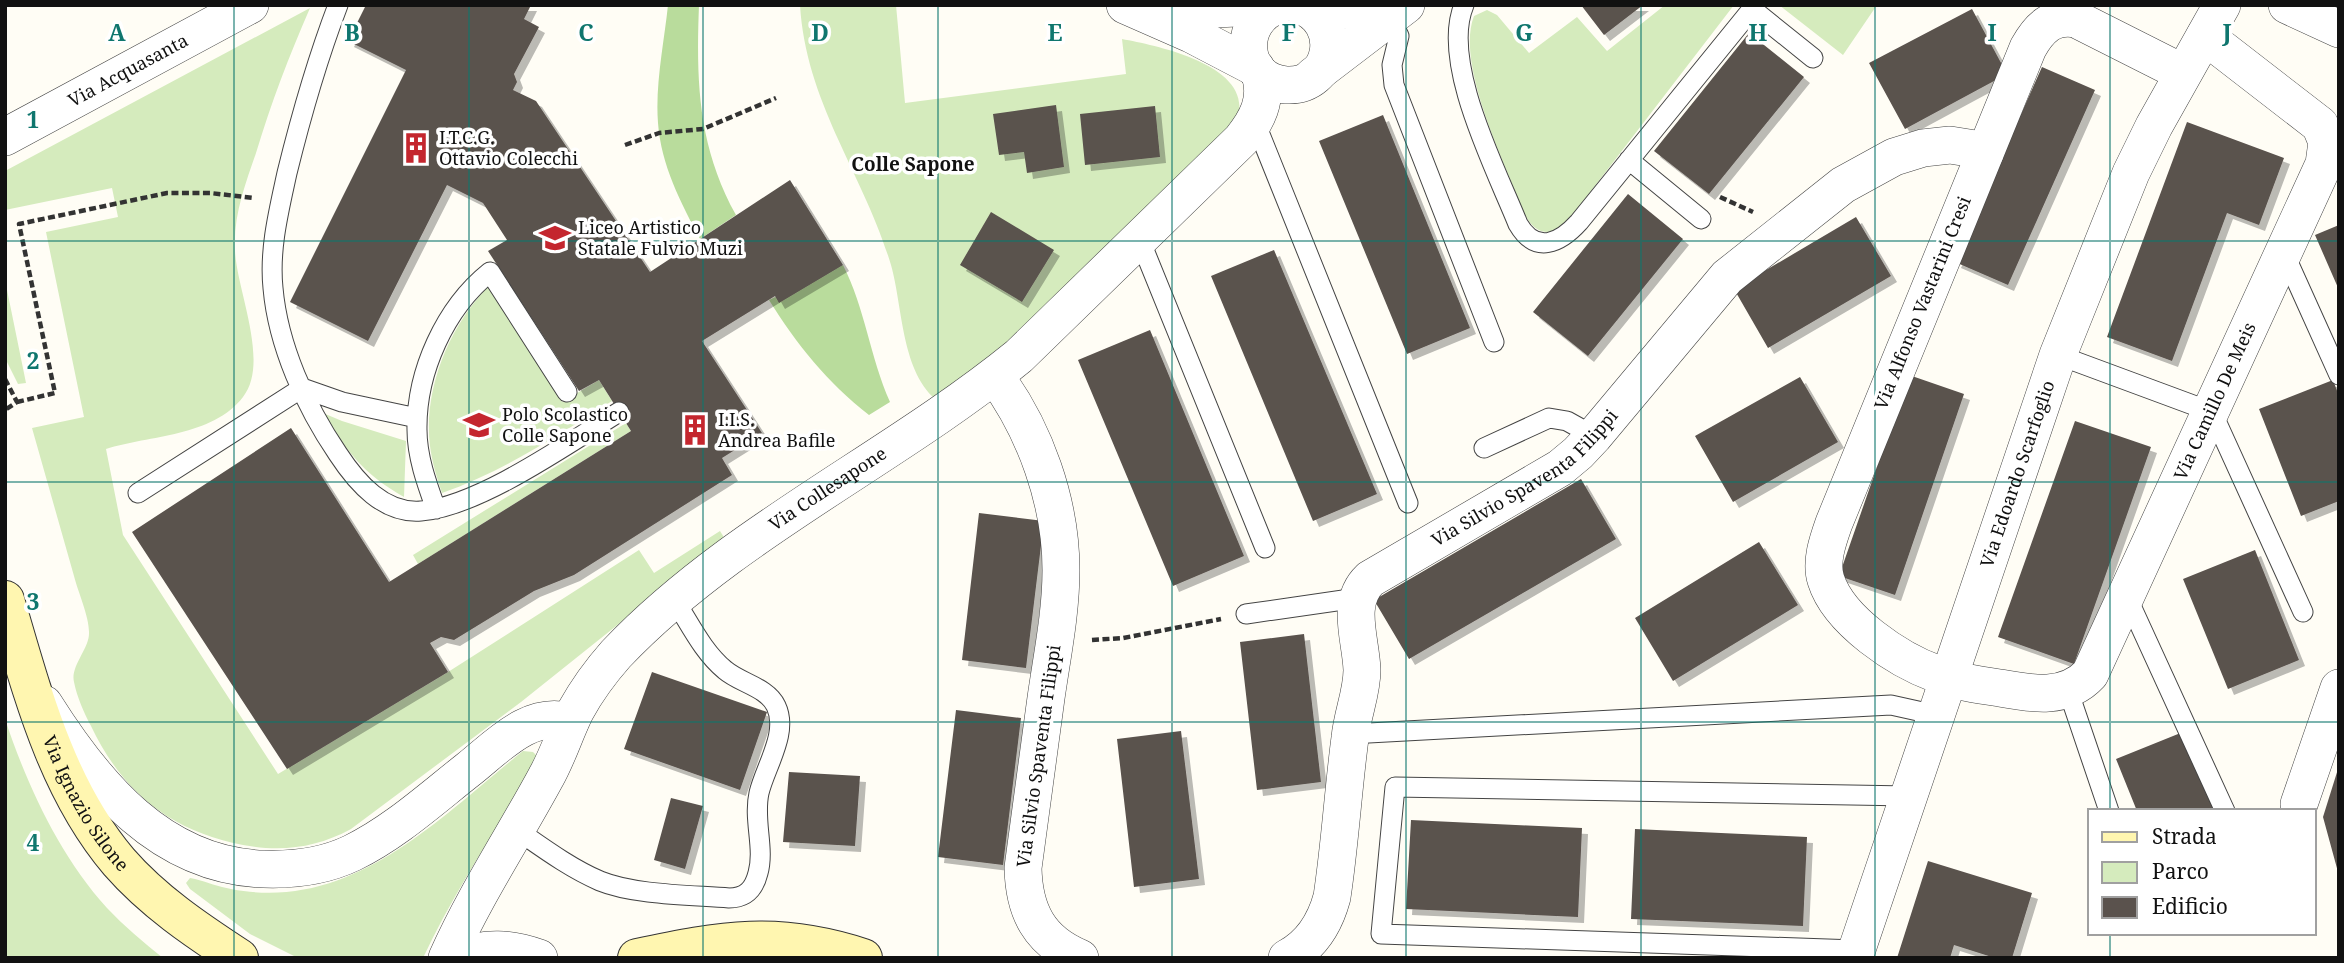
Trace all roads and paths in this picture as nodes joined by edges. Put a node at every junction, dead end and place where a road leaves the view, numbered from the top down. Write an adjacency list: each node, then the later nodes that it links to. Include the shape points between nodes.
1 (250, 5): 19 (street, Via Acquasanta)
2 (338, 5): 23 (lane, via 307,96)
3 (1125, 5): 13 (street, via 1202,39)
4 (1142, 5): 8 (street)
5 (1299, 5): 9 (street); 15 (street, via 1315,13 1328,36 1328,56)
6 (1464, 5): 22 (lane, via 1458,25 1462,77 1516,220 1528,237 1544,243 1567,234)
7 (2287, 5): 11 (street)
8 (1278, 6): 13 (street, Via Collesapone, via 1259,17 1249,35 1248,49)
9 (1392, 8): 15 (street); 27 (lane, via 1399,36 1392,65 1394,85)
10 (2213, 20): 14 (street, Via Edoardo Scarfoglio); 18 (street, Via Camillo De Meis, via 2309,115)
11 (2339, 29)
12 (1813, 58): 22 (lane, via 1752,9)
13 (1258, 71): 15 (street, via 1286,85); 17 (street, Via Collesapone, via 1264,96)
14 (2183, 73): 21 (street, Via Alfonso Vastarini Cresi, via 2076,19 2054,19 2043,26 2028,48); 28 (street, Via Edoardo Scarfoglio, via 2131,173)
15 (1312, 77)
16 (776, 98): 20 (path, via 704,129 659,133)
17 (1255, 122): 25 (street, Via Collesapone); 42 (lane)
18 (2331, 128): 26 (street, Via Camillo De Meis, via 2326,159)
19 (5, 136)
20 (625, 145)
21 (1985, 153): 39 (street, Via Silvio Spaventa Filippi, via 1950,145 1923,148 1894,157 1843,185 1727,276); 53 (street, Via Alfonso Vastarini Cresi, via 1834,523 1825,559 1830,590 1858,625 1901,656)
22 (1629, 160): 24 (lane)
23 (281, 201): 32 (lane, via 274,236 273,287 284,338); 34 (path, via 167,193 19,224 55,393)
24 (1701, 219)
25 (1140, 240): 30 (street, Via Collesapone); 44 (lane)
26 (2284, 253): 29 (lane); 37 (street, Via Camillo De Meis)
27 (1494, 342)
28 (2058, 355): 37 (lane); 53 (street, Via Edoardo Scarfoglio)
29 (2339, 375)
30 (995, 376): 48 (street, Via Collesapone, via 921,430 760,534); 51 (street, Via Silvio Spaventa Filippi, via 1030,436 1056,519 1061,572)
31 (5, 379): 34 (path)
32 (302, 388): 38 (lane); 41 (lane); 43 (lane, via 332,445 370,493 410,512)
33 (567, 392): 38 (lane, via 490,272 458,304 441,334)
34 (17, 402): 35 (path)
35 (5, 410)
36 (619, 412): 43 (lane, via 498,484)
37 (2212, 412): 45 (street, Via Camillo De Meis); 49 (lane)
38 (417, 418): 43 (lane, via 421,465)
39 (1594, 436): 40 (lane, via 1567,421 1549,418); 46 (street, Via Silvio Spaventa Filippi, via 1560,468 1370,579)
40 (1483, 448)
41 (138, 493)
42 (1408, 502)
43 (436, 509)
44 (1265, 548)
45 (2127, 597): 55 (street, Via Camillo De Meis, via 2090,674); 62 (lane)
46 (1357, 598): 50 (lane); 58 (street, via 1362,671)
47 (5, 600): 52 (street, Via Ignazio Silone)
48 (675, 601): 57 (street, Via Collesapone, via 615,656); 63 (lane, via 717,663 771,698 780,718 758,799 760,860 751,889 740,898 729,898 601,882)
49 (2303, 612)
50 (1246, 614): 51 (path, via 1122,638)
51 (1054, 642): 73 (street, Via Silvio Spaventa Filippi, via 1023,885 1038,927 1055,946)
52 (27, 677): 57 (street, via 90,769 132,816 189,853 258,869 315,866 352,853 395,826 524,727 548,720); 67 (street, Via Ignazio Silone, via 57,760 105,844 157,899)
53 (1948, 678): 55 (street, via 2035,693); 56 (street, Via Edoardo Scarfoglio)
54 (2339, 688): 60 (street)
55 (2068, 690): 61 (lane)
56 (1936, 715): 58 (lane, via 1891,705); 59 (street, Via Edoardo Scarfoglio)
57 (570, 723): 63 (street, Via Collesapone)
58 (1350, 734): 74 (street, via 1328,915 1308,942)
59 (1909, 796): 66 (street, Via Edoardo Scarfoglio); 66 (lane, via 1395,787 1381,934)
60 (2300, 804)
61 (2108, 809)
62 (2224, 809)
63 (517, 830): 64 (street, Via Collesapone)
64 (473, 903): 65 (street, via 477,926); 68 (street, Via Collesapone)
65 (502, 949): 69 (street); 70 (street)
66 (1855, 954)
67 (239, 958)
68 (447, 958)
69 (457, 958)
70 (538, 958)
71 (637, 958): 72 (street, via 692,946 760,940 811,943)
72 (863, 958)
73 (1080, 958)
74 (1287, 958)

